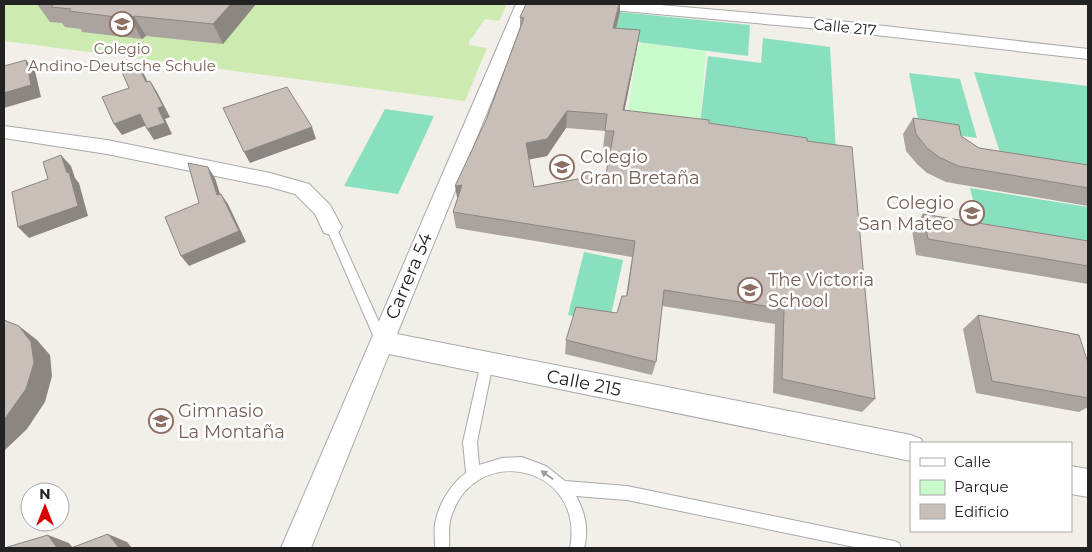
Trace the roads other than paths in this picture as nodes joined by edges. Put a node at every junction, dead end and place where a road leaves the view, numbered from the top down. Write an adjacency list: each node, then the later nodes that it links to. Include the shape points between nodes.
1 (523, 4): 6 (street, Carrera 54)
2 (602, 4): 3 (street, Calle 217)
3 (1088, 54)
4 (4, 132): 5 (street, via 106,147 302,189 323,210)
5 (331, 227): 6 (lane)
6 (382, 342): 7 (street, Calle 215); 13 (street, Carrera 54)
7 (487, 363): 8 (street, Calle 215); 9 (lane, via 470,442)
8 (910, 448)
9 (473, 476): 12 (lane, one-way to 9, via 545,471 521,463 496,465); 14 (lane, via 454,495 443,521)
10 (1072, 480): 11 (street)
11 (1088, 483)
12 (565, 488): 15 (lane, via 577,512); 16 (lane, via 627,493)
13 (296, 548)
14 (442, 548)
15 (577, 548)
16 (894, 548)

